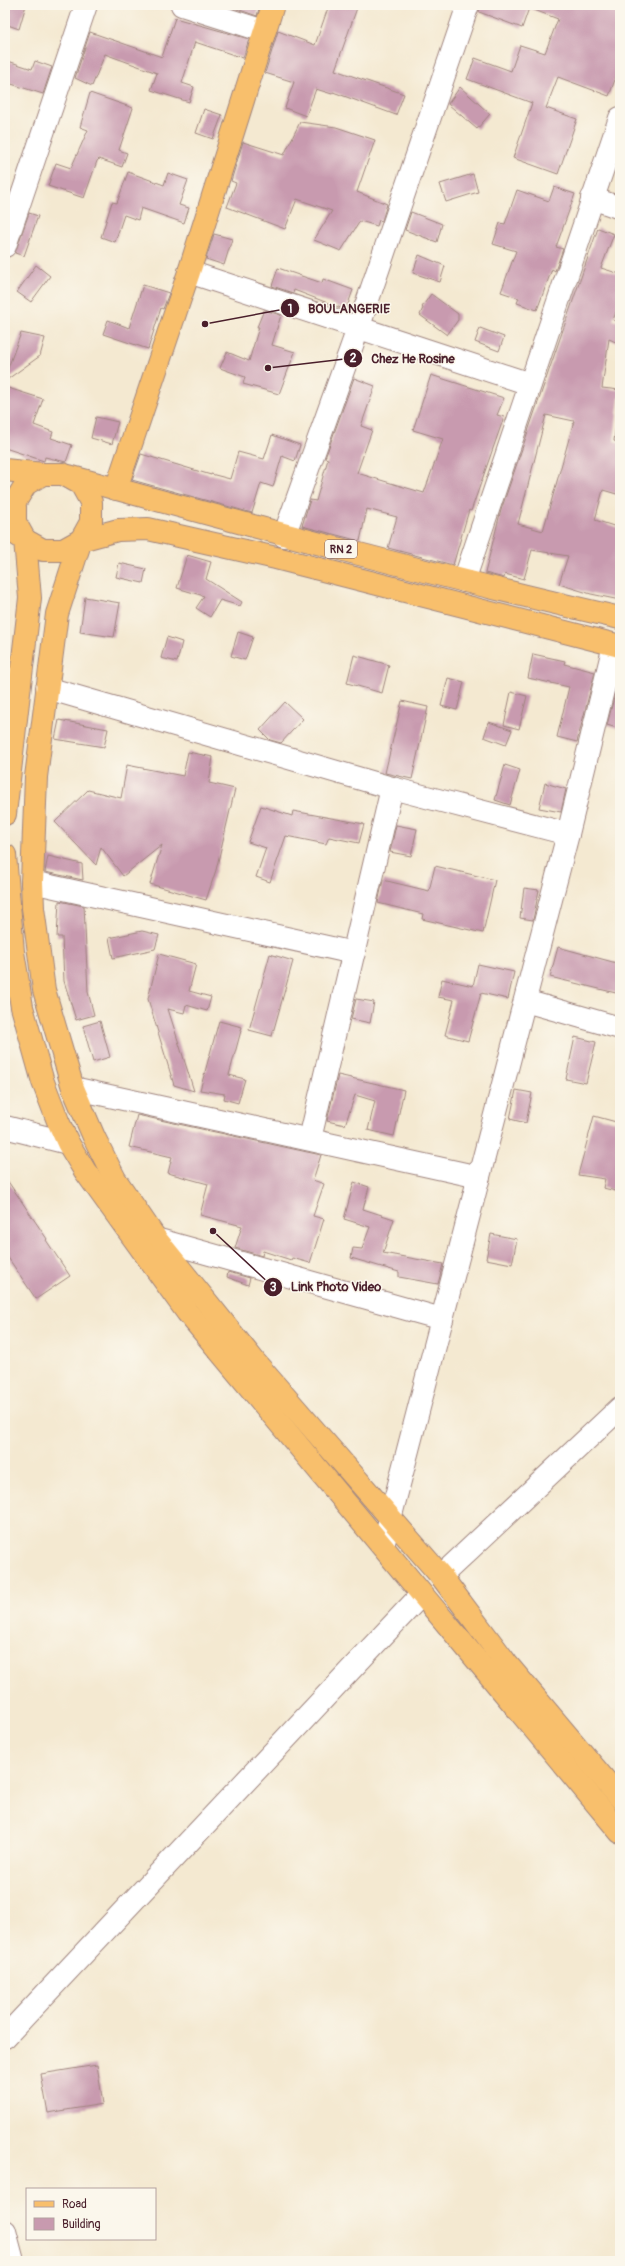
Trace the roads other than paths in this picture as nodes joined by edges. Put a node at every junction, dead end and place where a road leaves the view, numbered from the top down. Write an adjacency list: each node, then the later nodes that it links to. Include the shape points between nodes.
1 (86, 5): 9 (street)
2 (182, 5): 5 (street)
3 (273, 5): 5 (main road)
4 (468, 5): 11 (street)
5 (264, 31): 10 (main road)
6 (620, 118): 7 (street)
7 (592, 198): 8 (street); 12 (street)
8 (620, 208)
9 (5, 246)
10 (189, 272): 11 (street); 15 (main road)
11 (359, 326): 12 (street); 17 (street)
12 (530, 384): 20 (street)
13 (5, 470): 14 (main road, RN 2)
14 (53, 474): 15 (main road, RN 2); 18 (main road, via 26,484 15,502 15,522); 19 (main road, via 81,484 91,502 91,522)
15 (116, 489): 17 (main road, RN 2)
16 (5, 527): 18 (main road)
17 (284, 536): 20 (main road, RN 2)
18 (25, 540): 19 (main road, via 43,550 63,550); 23 (main road, via 30,598)
19 (80, 540): 22 (main road, RN 2, via 118,530 148,529 276,558); 24 (main road, via 58,614)
20 (464, 581): 21 (main road, RN 2)
21 (620, 618)
22 (617, 645): 27 (street)
23 (13, 679): 26 (main road)
24 (47, 688): 25 (street); 29 (main road, via 36,778)
25 (392, 788): 27 (street); 30 (street)
26 (5, 814)
27 (568, 834): 31 (street)
28 (5, 869): 36 (main road, via 13,952 22,1006 43,1082)
29 (32, 882): 30 (street); 33 (main road, via 44,990)
30 (354, 953): 35 (street)
31 (524, 1001): 32 (street); 37 (street)
32 (620, 1028)
33 (73, 1088): 35 (street); 38 (main road, via 115,1179)
34 (5, 1127): 36 (street)
35 (310, 1139): 37 (street)
36 (68, 1143): 42 (main road, via 85,1171 187,1312)
37 (479, 1177): 39 (street)
38 (156, 1239): 39 (street); 41 (main road, via 255,1362)
39 (442, 1319): 41 (street)
40 (620, 1408): 43 (street)
41 (390, 1517): 42 (street); 43 (main road)
42 (383, 1546): 44 (main road)
43 (441, 1576): 45 (main road, via 507,1664)
44 (421, 1595): 46 (main road); 47 (street)
45 (620, 1798)
46 (620, 1832)
47 (5, 2037)
48 (5, 2231): 49 (street)
49 (12, 2261)

